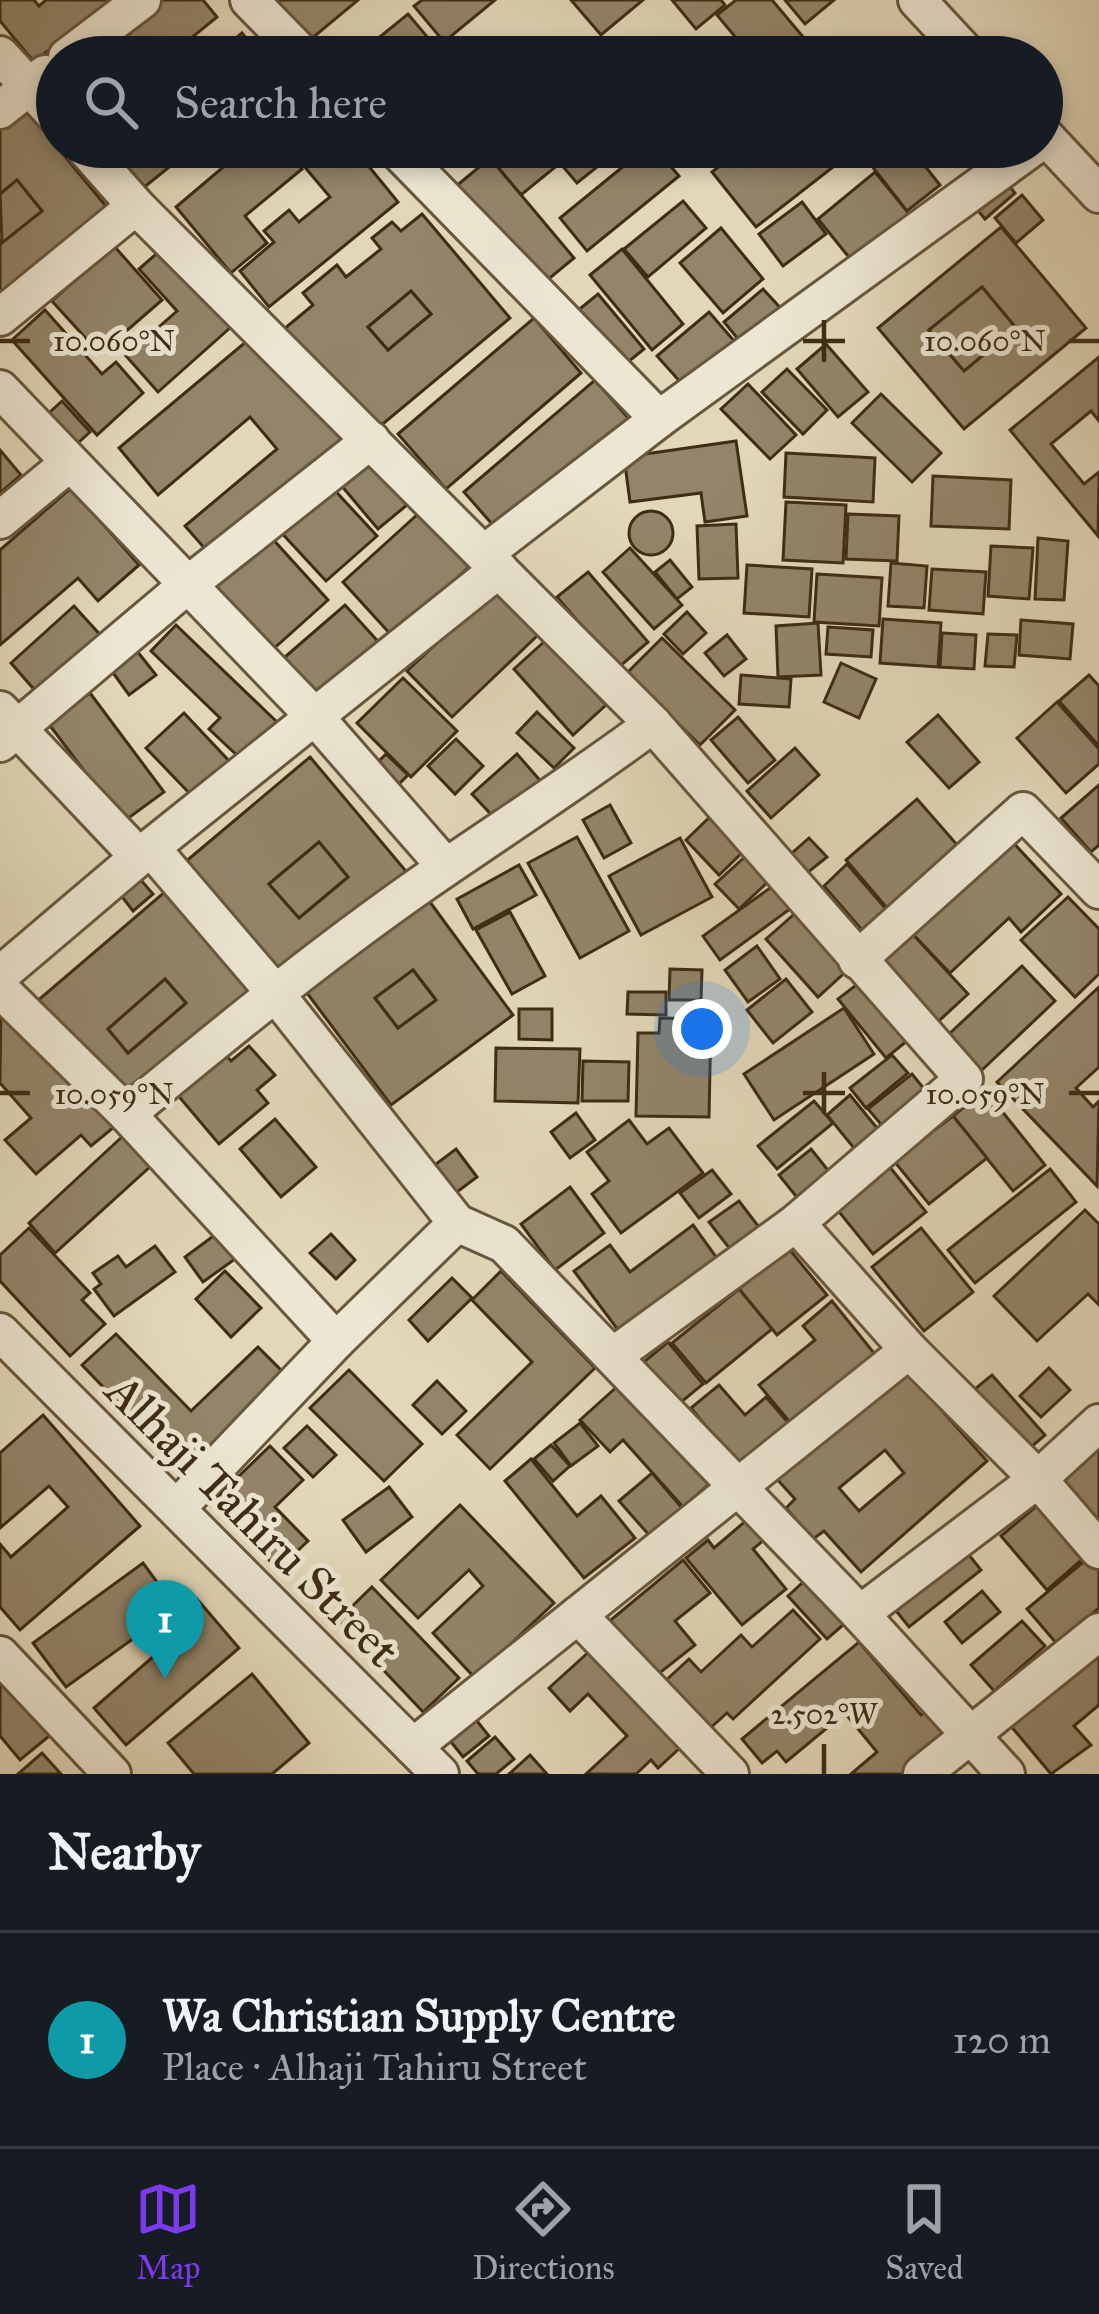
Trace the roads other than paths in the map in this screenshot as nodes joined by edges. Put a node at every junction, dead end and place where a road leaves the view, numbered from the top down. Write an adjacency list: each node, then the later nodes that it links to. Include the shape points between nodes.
1 (142, 0): 4 (street)
2 (249, 0): 5 (street)
3 (917, 0): 6 (street)
4 (95, 36)
5 (284, 36)
6 (950, 36)
7 (0, 55): 8 (street)
8 (36, 72)
9 (36, 81): 10 (street)
10 (0, 110)
11 (1063, 160): 15 (street)
12 (102, 168): 16 (street)
13 (414, 168): 19 (street)
14 (1001, 168): 19 (street)
15 (1099, 194)
16 (136, 206): 17 (street); 20 (street)
17 (0, 317)
18 (0, 389): 21 (street)
19 (659, 419): 23 (street)
20 (371, 440): 23 (street); 24 (street)
21 (68, 464): 22 (street); 24 (street)
22 (0, 520)
23 (492, 561): 25 (street); 26 (street)
24 (185, 586): 25 (street); 27 (street)
25 (316, 718): 28 (street); 29 (street)
26 (653, 724): 29 (street); 31 (street)
27 (6, 727): 28 (street)
28 (145, 852): 32 (street); 34 (street)
29 (446, 867): 34 (street)
30 (1099, 890): 31 (street, via 1023,811)
31 (857, 960): 37 (street, via 964,1079)
32 (0, 976)
33 (0, 989): 35 (street)
34 (275, 993): 35 (street); 36 (street)
35 (127, 1114): 39 (street)
36 (457, 1223): 39 (street); 41 (street, via 504,1244)
37 (796, 1223): 40 (street); 41 (street)
38 (0, 1332): 45 (street, Alhaji Tahiru Street)
39 (336, 1341): 45 (street)
40 (909, 1350): 43 (street); 44 (street)
41 (613, 1356): 44 (street)
42 (1099, 1423): 43 (street)
43 (1038, 1479): 46 (street); 47 (street)
44 (736, 1487): 47 (street); 48 (street)
45 (177, 1508): 52 (street, Alhaji Tahiru Street)
46 (1099, 1550)
47 (860, 1614): 51 (street)
48 (578, 1615): 52 (street); 55 (street)
49 (1099, 1632): 51 (street)
50 (0, 1655): 53 (street)
51 (970, 1734): 56 (street); 57 (street)
52 (412, 1747): 54 (street, Alhaji Tahiru Street)
53 (112, 1774)
54 (440, 1774)
55 (730, 1774)
56 (922, 1774)
57 (1006, 1774)

